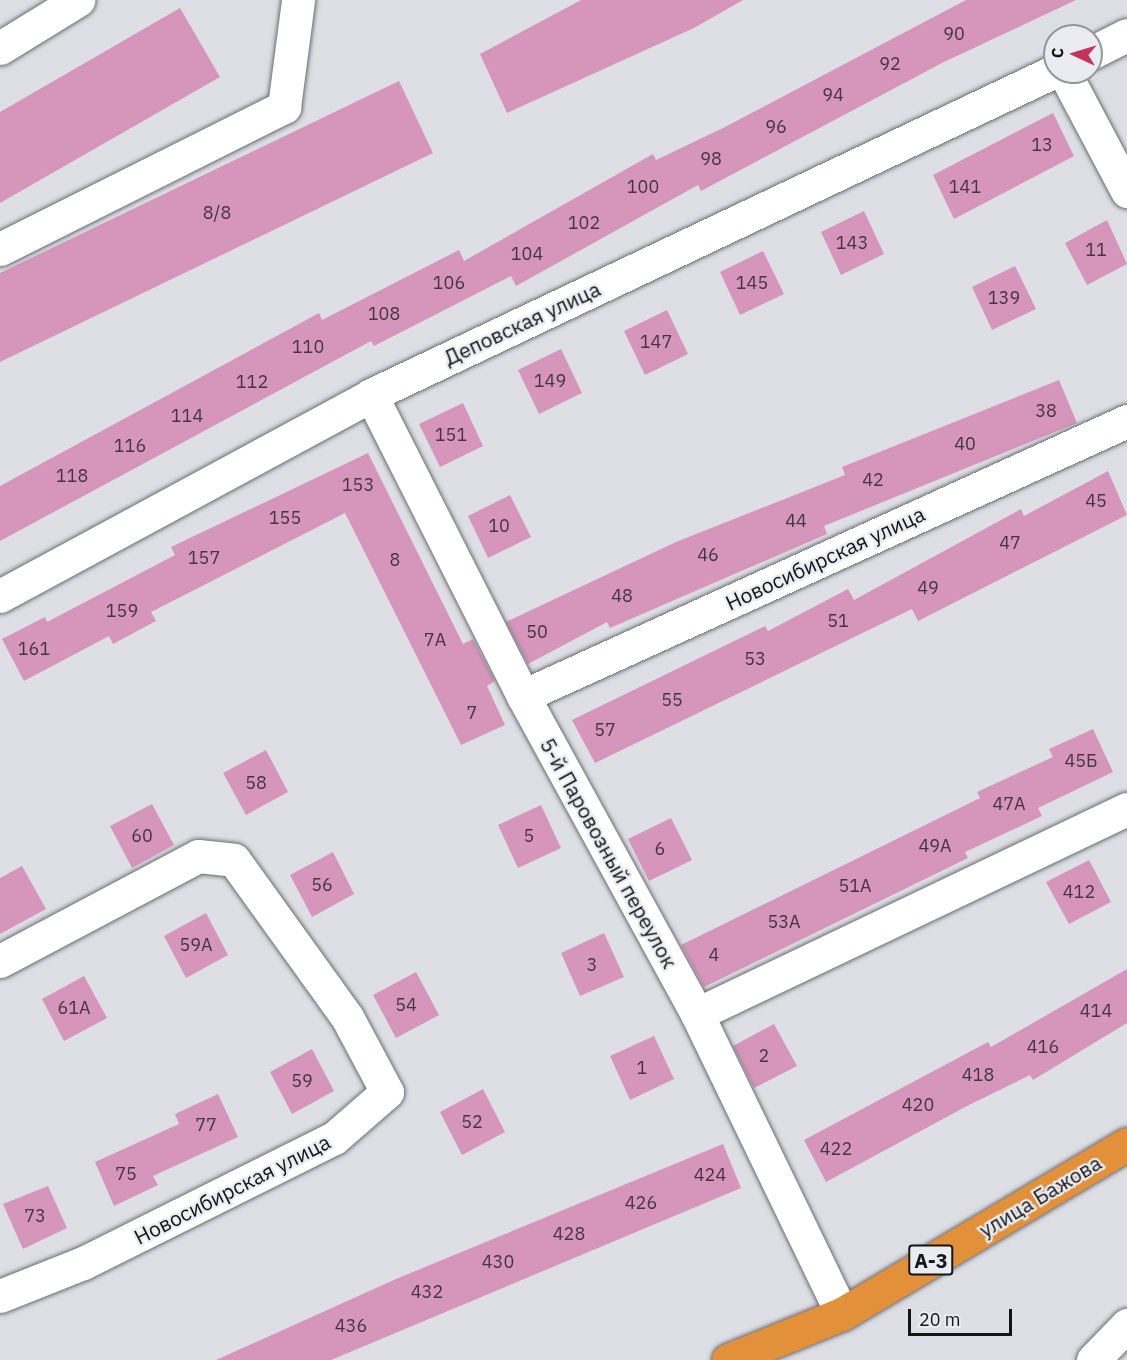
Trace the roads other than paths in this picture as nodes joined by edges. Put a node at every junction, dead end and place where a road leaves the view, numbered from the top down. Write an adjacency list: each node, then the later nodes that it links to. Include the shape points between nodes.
1 (78, 0): 5 (street)
2 (298, 0): 9 (street, via 284,107)
3 (1127, 34): 4 (street)
4 (1103, 47)
5 (0, 48)
6 (1043, 77): 10 (street, Деповская улица)
7 (1070, 84): 8 (street)
8 (1127, 191)
9 (0, 249)
10 (371, 395): 12 (street, Деповская улица); 13 (street, 5-й Паровозный переулок)
11 (1127, 421): 13 (street, Новосибирская улица)
12 (0, 596)
13 (523, 696): 16 (street, 5-й Паровозный переулок)
14 (1127, 808): 16 (street)
15 (0, 961): 18 (street, Новосибирская улица, via 198,856 234,860 347,1017 387,1092 334,1138 83,1263)
16 (697, 1014): 19 (street, 5-й Паровозный переулок)
17 (1127, 1144): 19 (highway, улица Бажова / A-3)
18 (0, 1296)
19 (842, 1314): 21 (highway, улица Бажова / A-3)
20 (1127, 1325): 22 (street)
21 (728, 1360)
22 (1093, 1360)

